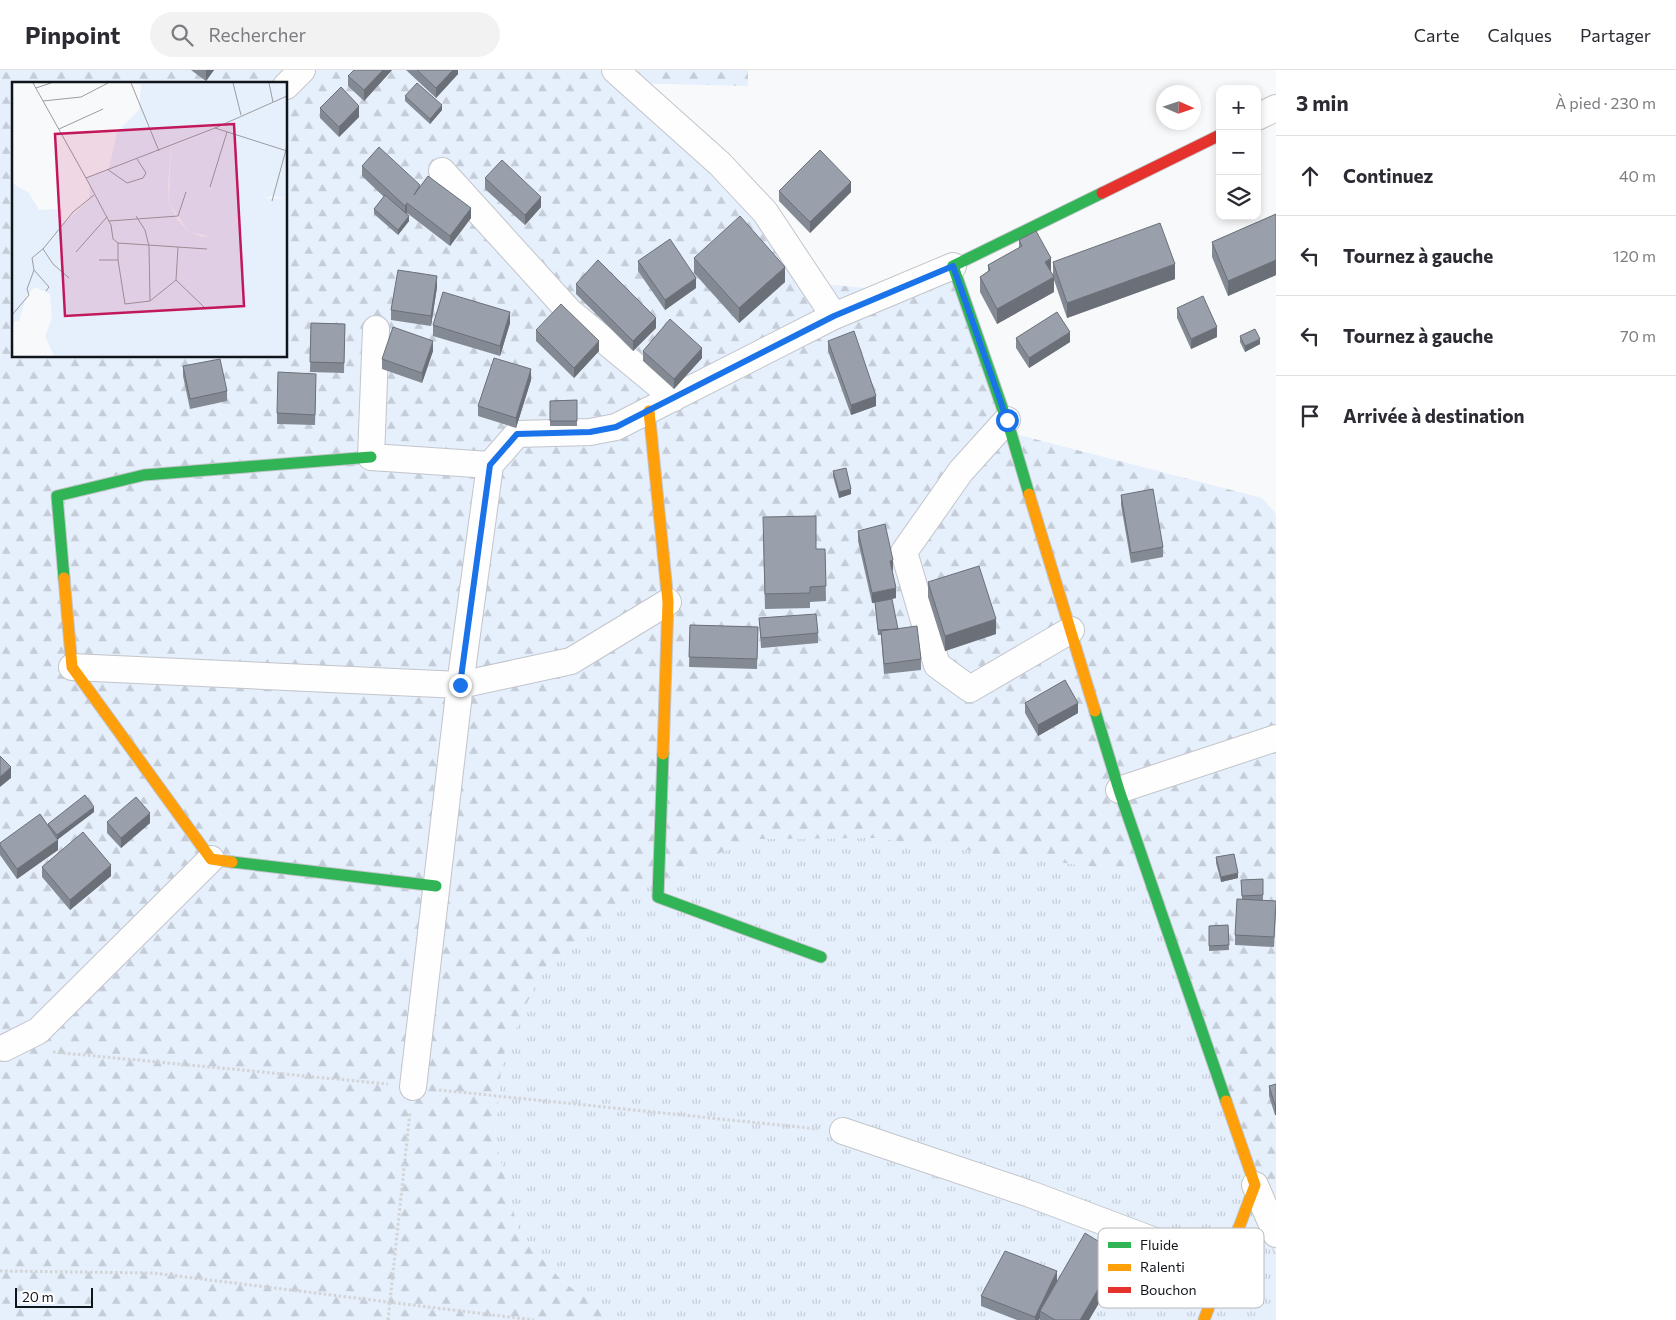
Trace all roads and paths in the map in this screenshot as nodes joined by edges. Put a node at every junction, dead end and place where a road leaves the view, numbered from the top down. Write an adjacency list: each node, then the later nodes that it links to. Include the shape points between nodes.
1 (302, 70): 3 (street)
2 (615, 70): 9 (street, via 720,164 766,212)
3 (288, 84)
4 (1276, 108): 5 (street)
5 (1261, 115)
6 (1216, 138): 8 (street)
7 (442, 171): 11 (street, via 569,312)
8 (953, 266): 9 (street); 13 (street)
9 (834, 316): 11 (street)
10 (376, 329): 14 (street)
11 (674, 398): 12 (street)
12 (649, 411): 15 (street, via 616,427 590,432 517,434); 16 (street)
13 (1007, 420): 17 (street); 17 (street, via 961,471 904,552 937,665 970,689)
14 (371, 457): 15 (street); 18 (street, via 144,475 57,496)
15 (490, 465): 19 (street)
16 (668, 602): 19 (street, via 571,661); 24 (street, via 658,898)
17 (1071, 630): 21 (street)
18 (72, 666): 19 (street); 22 (street)
19 (460, 685): 23 (street)
20 (1276, 738): 21 (street)
21 (1119, 790): 29 (street)
22 (211, 859): 23 (street); 25 (street, via 38,1031)
23 (436, 886): 27 (street)
24 (821, 957)
25 (4, 1048)
26 (53, 1052): 27 (path)
27 (413, 1087): 28 (path); 34 (path)
28 (843, 1131): 30 (street)
29 (1255, 1184): 31 (street); 32 (street)
30 (1120, 1228)
31 (1239, 1228)
32 (1276, 1234)
33 (0, 1271): 34 (path, via 153,1273)
34 (389, 1302): 36 (path); 37 (path)
35 (1209, 1308): 38 (street)
36 (388, 1320)
37 (534, 1320)
38 (1204, 1320)

